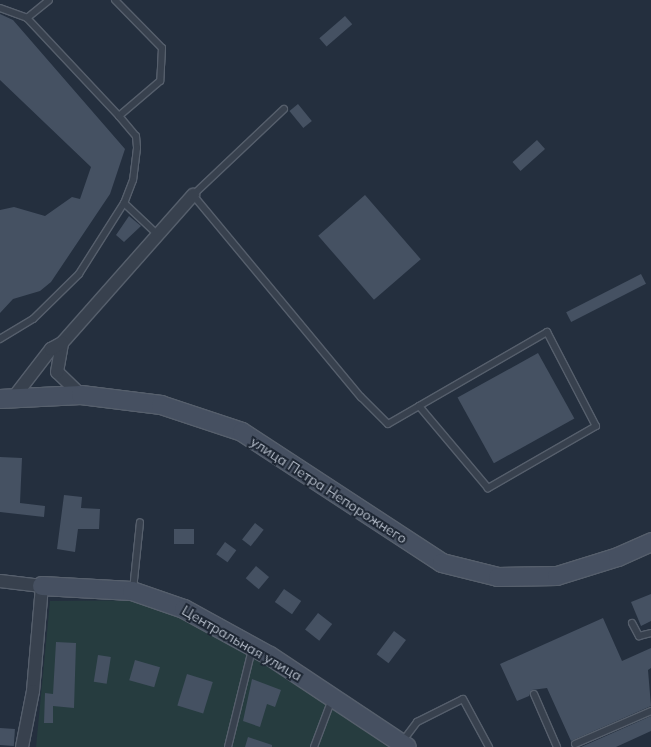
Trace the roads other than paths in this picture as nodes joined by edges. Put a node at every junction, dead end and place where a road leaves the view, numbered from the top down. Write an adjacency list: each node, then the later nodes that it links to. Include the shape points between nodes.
1 (49, 0): 4 (lane)
2 (115, 0): 6 (lane, via 162,48 160,81)
3 (0, 8): 4 (lane)
4 (27, 18): 6 (lane)
5 (284, 109): 7 (lane)
6 (119, 116): 8 (lane, via 136,136 137,148 133,180)
7 (192, 195): 9 (street); 14 (lane, via 388,424)
8 (124, 204): 9 (lane); 10 (lane, via 79,274 33,319)
9 (156, 233): 11 (street)
10 (0, 339)
11 (62, 343): 12 (street, via 57,372); 13 (street, via 51,349)
12 (81, 395): 13 (street, улица Петра Непорожнего); 16 (street, улица Петра Непорожнего, via 162,405 242,432 442,563 498,577 557,576 618,557)
13 (7, 398)
14 (419, 406): 14 (lane, via 547,332 596,426 488,488)
15 (140, 522): 19 (lane)
16 (651, 542)
17 (0, 581): 18 (street, Центральная улица)
18 (42, 586): 19 (street, Центральная улица); 28 (street, via 34,691)
19 (132, 591): 22 (street, Центральная улица, via 184,609)
20 (632, 622): 21 (lane, via 640,636)
21 (651, 633)
22 (253, 646): 24 (street, Центральная улица); 29 (lane)
23 (534, 694): 32 (lane)
24 (333, 697): 27 (street, Центральная улица); 30 (lane)
25 (651, 711): 26 (lane)
26 (575, 744)
27 (405, 746): 31 (lane, via 417,722 463,699)
28 (22, 747)
29 (228, 747)
30 (314, 747)
31 (489, 747)
32 (557, 747)

